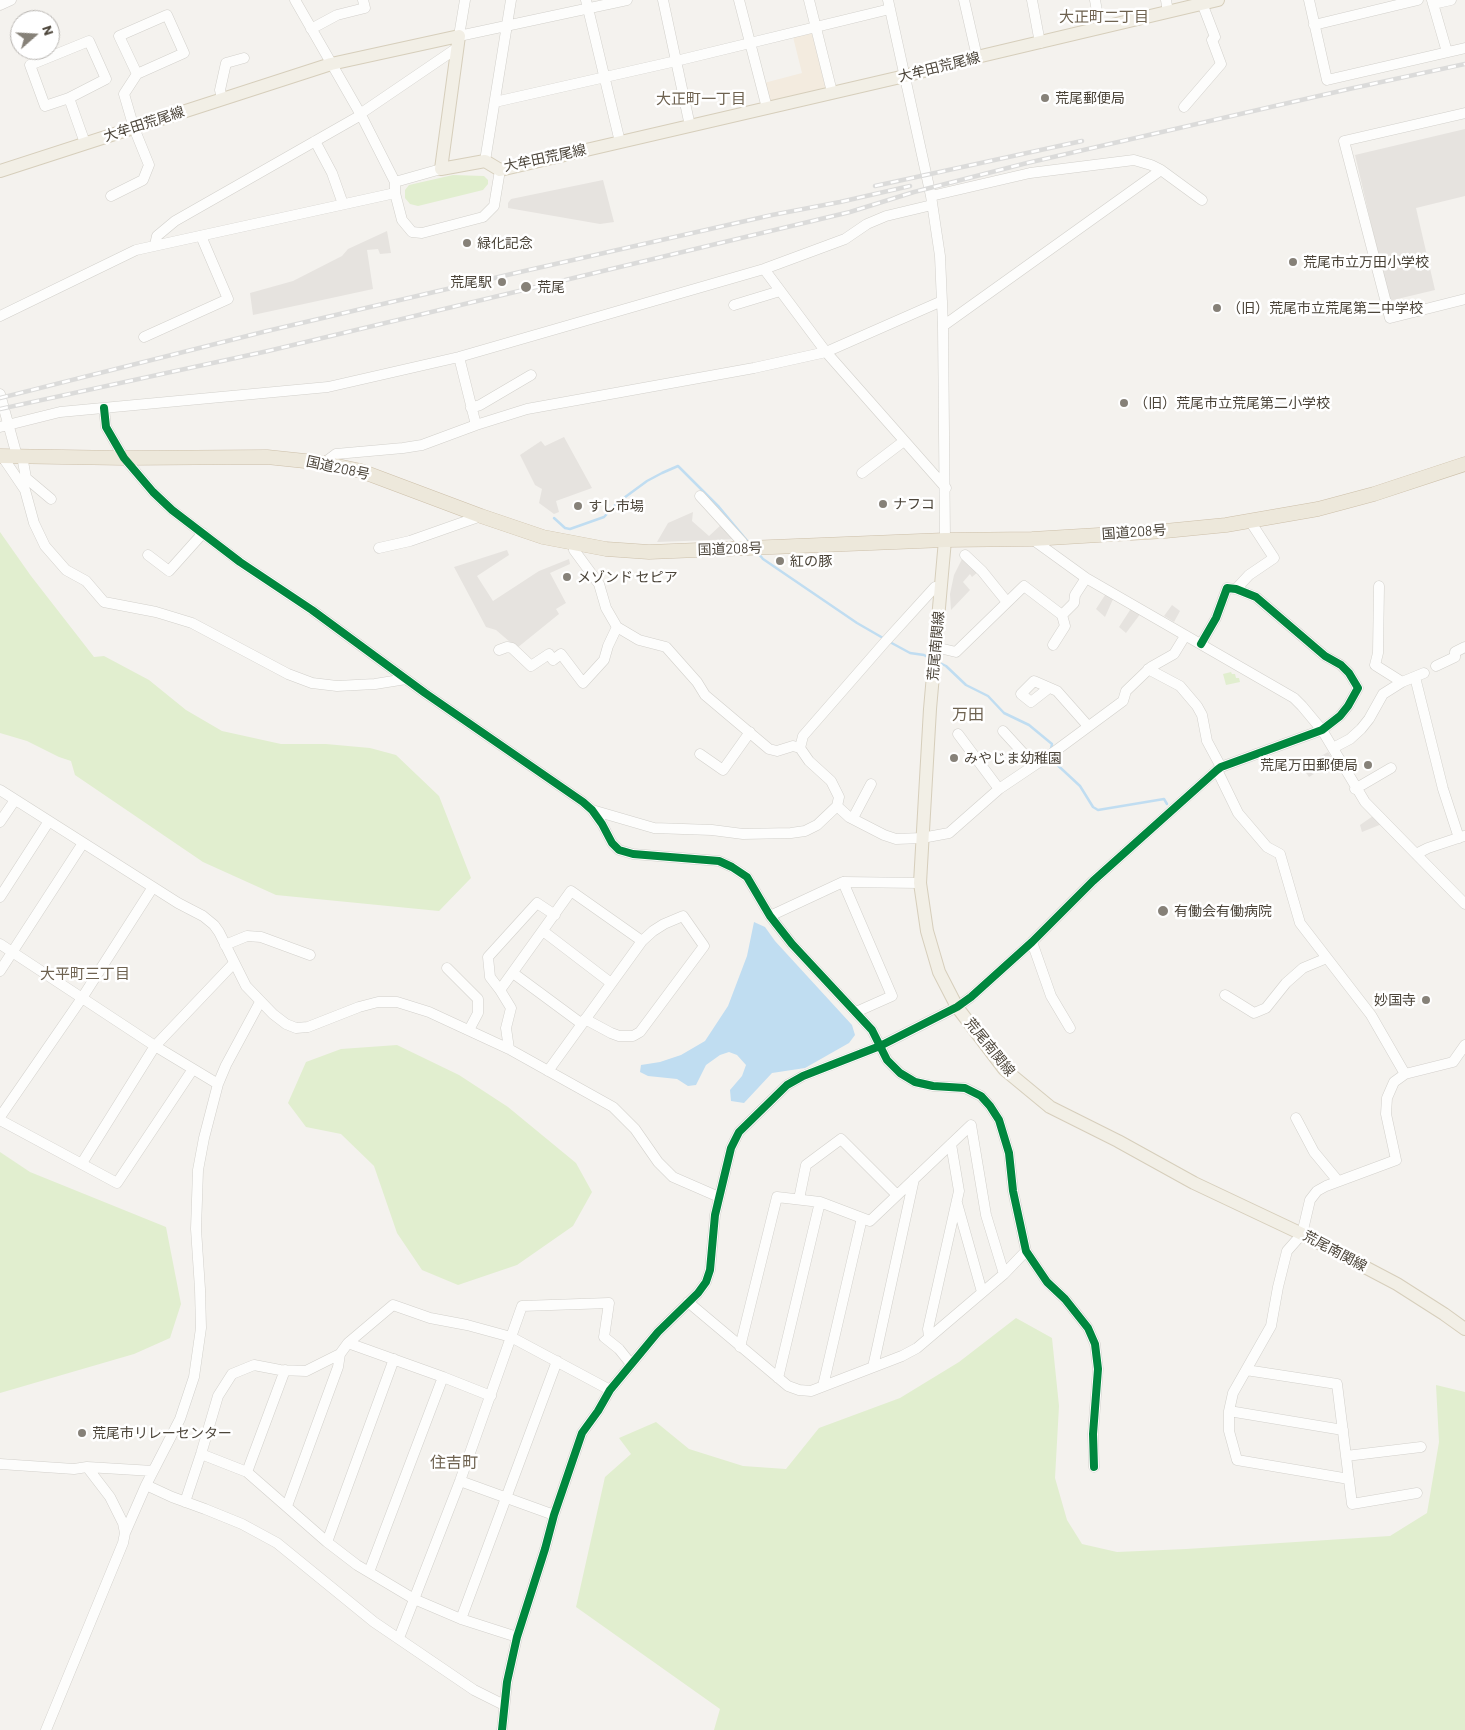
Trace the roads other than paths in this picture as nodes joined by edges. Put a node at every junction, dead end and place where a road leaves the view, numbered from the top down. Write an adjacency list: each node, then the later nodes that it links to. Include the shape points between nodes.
1 (11, 0): 20 (street)
2 (295, 0): 26 (street)
3 (363, 0): 26 (street, via 364,8 337,15)
4 (465, 0): 27 (street)
5 (511, 0): 23 (street)
6 (627, 0): 18 (street)
7 (663, 0): 34 (street)
8 (739, 0): 28 (street)
9 (809, 0): 24 (street)
10 (964, 0): 32 (street)
11 (1032, 0): 29 (street)
12 (1095, 0): 25 (street)
13 (1309, 0): 22 (street)
14 (1418, 0): 22 (street)
15 (1452, 0): 17 (street)
16 (1209, 1): 21 (main road, 大牟田荒尾線); 43 (street, via 1215,37 1212,40 1221,64)
17 (1432, 2): 31 (street)
18 (587, 4): 23 (street); 38 (street)
19 (889, 4): 24 (street); 37 (street)
20 (0, 5)
21 (1167, 6): 25 (main road, 大牟田荒尾線)
22 (1314, 24): 31 (street, via 1327,80)
23 (507, 26): 27 (street); 42 (street)
24 (815, 28): 28 (street); 39 (street)
25 (1100, 28): 29 (main road, 大牟田荒尾線)
26 (311, 29): 35 (street)
27 (458, 42): 35 (main road, 大牟田荒尾線); 46 (street); 53 (main road)
28 (749, 43): 34 (street); 44 (street)
29 (1040, 43): 32 (main road, 大牟田荒尾線)
30 (1465, 48): 31 (street)
31 (1447, 52)
32 (977, 57): 37 (main road, 大牟田荒尾線)
33 (244, 58): 41 (street, via 226,63 220,90)
34 (676, 61): 38 (street); 47 (street)
35 (331, 64): 41 (main road, 大牟田荒尾線); 46 (street)
36 (137, 74): 36 (street, via 119,36 167,15 184,53); 48 (street, via 124,94)
37 (905, 76): 39 (main road, 大牟田荒尾線); 60 (street)
38 (605, 77): 42 (street); 50 (street)
39 (832, 92): 44 (main road, 大牟田荒尾線)
40 (69, 98): 40 (street, via 45,106 30,65 89,41 106,79); 51 (street)
41 (222, 99): 48 (main road, 大牟田荒尾線)
42 (495, 102): 52 (street)
43 (1184, 107)
44 (767, 108): 47 (main road, 大牟田荒尾線)
45 (1465, 113): 67 (street, via 1344,141 1390,318)
46 (360, 115): 49 (street); 57 (street)
47 (690, 126): 50 (main road, 大牟田荒尾線)
48 (134, 128): 51 (main road, 大牟田荒尾線); 59 (street, via 149,165 147,174 143,180)
49 (315, 141): 62 (street, via 332,173); 64 (street, via 175,222 157,236)
50 (620, 142): 54 (main road, 大牟田荒尾線)
51 (85, 143): 56 (main road, 大牟田荒尾線)
52 (485, 161): 53 (main road, 大牟田荒尾線); 54 (main road, 大牟田荒尾線)
53 (441, 169): 57 (street)
54 (500, 170): 58 (street, via 494,206 483,217 422,233 412,232 402,220)
55 (1161, 170): 60 (street, via 1134,160 1030,174); 61 (street); 71 (street)
56 (0, 171)
57 (396, 182): 58 (street)
58 (395, 193): 62 (street)
59 (111, 196)
60 (931, 200): 65 (street, via 867,224 846,239); 68 (street, via 940,256)
61 (1202, 200)
62 (343, 204): 63 (street)
63 (201, 236): 64 (street); 72 (street, via 228,299)
64 (154, 245): 70 (street, via 136,250)
65 (764, 269): 66 (street); 74 (street)
66 (780, 291): 69 (street); 73 (street)
67 (1465, 299)
68 (942, 301): 71 (street); 73 (street)
69 (734, 305)
70 (0, 316)
71 (943, 326): 88 (street)
72 (144, 337)
73 (826, 352): 79 (street, via 526,409); 81 (street)
74 (459, 357): 77 (street, via 328,387); 78 (street)
75 (531, 374): 78 (street)
76 (0, 394): 80 (street)
77 (104, 408): 80 (street, via 60,412); 84 (street, via 106,427)
78 (471, 408): 79 (street)
79 (476, 425): 85 (street, via 422,445 336,454)
80 (5, 426): 83 (street)
81 (904, 441): 87 (street); 88 (street)
82 (1, 456): 83 (highway, 国道208号); 116 (street, via 25,490 34,523 45,546 66,570 86,581 104,602 192,623 288,674 312,683 337,686)
83 (19, 456): 84 (highway, 国道208号); 90 (street, via 26,478)
84 (124, 458): 85 (highway, 国道208号, via 267,457); 93 (street, via 172,510)
85 (324, 463): 91 (highway, 国道208号, via 361,471)
86 (1465, 464): 92 (highway, 国道208号, via 1318,509)
87 (862, 474)
88 (946, 488): 95 (street)
89 (700, 496): 98 (street)
90 (51, 499)
91 (481, 516): 96 (highway, 国道208号); 97 (street)
92 (1250, 521): 94 (highway, 国道208号, via 1164,531); 104 (street, via 1274,558 1248,575)
93 (203, 533): 99 (street, via 169,571); 116 (street)
94 (1032, 539): 95 (highway, 国道208号); 101 (street)
95 (945, 540): 98 (highway, 国道208号); 103 (main road, 荒尾南関線)
96 (575, 544): 98 (highway, 国道208号, via 649,552); 107 (street, via 574,550 599,584 606,608)
97 (380, 548)
98 (746, 549)
99 (148, 554)
100 (965, 555): 105 (street)
101 (1086, 578): 106 (street, via 1075,595 1074,603); 108 (street)
102 (1379, 586): 117 (street, via 1375,665)
103 (941, 589): 111 (main road, 荒尾南関線); 124 (street, via 935,587 885,642 803,736)
104 (1236, 589): 109 (street, via 1227,588 1216,618); 120 (street, via 1256,596 1325,656 1350,673 1358,688 1340,716)
105 (1007, 602): 106 (street, via 1024,586); 111 (street, via 956,652)
106 (1062, 615): 110 (street, via 1065,626)
107 (617, 627): 113 (street, via 604,660 584,683 561,654 553,660 549,654 531,666 512,648); 122 (street, via 639,640 666,647 705,695)
108 (1185, 636): 109 (street); 115 (street, via 1174,654)
109 (1201, 644): 120 (street, via 1294,698)
110 (1053, 645)
111 (935, 647): 141 (main road, 荒尾南関線)
112 (1465, 647): 114 (street, via 1455,652 1456,657)
113 (499, 650)
114 (1436, 666)
115 (1148, 669): 119 (street, via 1126,691 1123,700); 128 (street, via 1180,686 1197,706)
116 (406, 679): 136 (street)
117 (1402, 682): 125 (street, via 1383,694 1361,729); 140 (street, via 1419,675 1443,790)
118 (1049, 688): 119 (street, via 1056,691)
119 (1088, 726): 127 (street)
120 (1322, 730): 125 (street); 128 (street)
121 (1003, 731): 127 (street)
122 (750, 732): 124 (street, via 777,751 793,746); 126 (street, via 723,770)
123 (958, 734): 131 (street)
124 (800, 748): 135 (street, via 831,781 838,797)
125 (1332, 748): 132 (street)
126 (700, 754)
127 (1034, 765): 131 (street)
128 (1219, 768): 153 (street, via 1093,881); 158 (street, via 1238,813 1267,847 1280,854 1300,923)
129 (1391, 768): 132 (street)
130 (871, 784): 137 (street)
131 (999, 789): 141 (street, via 949,833)
132 (1355, 789): 143 (street)
133 (0, 790): 134 (street)
134 (15, 800): 138 (street); 139 (street)
135 (837, 806): 136 (street, via 817,825 805,831 774,834 654,828); 137 (street)
136 (592, 810): 150 (street, via 619,850 719,861 732,867 747,877)
137 (852, 818): 141 (street, via 896,839)
138 (0, 822)
139 (49, 822): 142 (street); 147 (street)
140 (1462, 837): 143 (street)
141 (922, 838): 145 (main road, 荒尾南関線)
142 (83, 843): 146 (street); 156 (street)
143 (1416, 854): 148 (street)
144 (843, 882): 145 (street); 150 (street); 169 (street, via 892,996)
145 (920, 883): 168 (main road, 荒尾南関線, via 934,956)
146 (153, 887): 155 (street, via 204,916 214,925); 166 (street)
147 (0, 897)
148 (1465, 904)
149 (554, 915): 151 (street); 152 (street, via 571,891); 164 (street, via 537,903 488,957 490,977)
150 (770, 916): 169 (street)
151 (543, 931): 162 (street); 163 (street)
152 (642, 942): 163 (street); 170 (street, via 664,924 683,916 704,946 640,1032 626,1037)
153 (1032, 942): 168 (street); 171 (street, via 1051,996)
154 (0, 944): 156 (street)
155 (225, 944): 157 (street, via 246,936 261,937); 159 (street)
156 (12, 952): 161 (street); 166 (street)
157 (310, 955)
158 (1327, 958): 165 (street, via 1303,968 1266,1008 1254,1013); 179 (street, via 1371,1016)
159 (234, 963): 167 (street, via 246,986); 174 (street)
160 (447, 968): 172 (street, via 478,999 478,1013)
161 (0, 971)
162 (513, 973): 164 (street); 170 (street)
163 (611, 983): 170 (street)
164 (500, 990): 176 (street, via 511,1008 506,1028)
165 (1225, 995)
166 (82, 998): 174 (street); 182 (street)
167 (260, 1002): 172 (street, via 296,1028 308,1027 378,1002 396,1002); 180 (street)
168 (957, 1007): 175 (street); 193 (main road, 荒尾南関線, via 1004,1069 1050,1107 1194,1183)
169 (856, 1012): 175 (street, via 872,1030)
170 (583, 1022): 178 (street)
171 (1070, 1028)
172 (469, 1030): 176 (street)
173 (1465, 1044): 179 (street, via 1452,1062)
174 (156, 1046): 177 (street); 184 (street)
175 (880, 1046): 188 (street, via 787,1084 739,1132 731,1148); 194 (street, via 887,1060 915,1082 965,1088 981,1096 990,1106 999,1120 1009,1153 1013,1192)
176 (509, 1049): 178 (street)
177 (192, 1069): 180 (street); 184 (street, via 117,1183)
178 (548, 1071): 188 (street, via 613,1107 673,1177)
179 (1405, 1074): 186 (street, via 1394,1082 1387,1098 1386,1114 1396,1160)
180 (218, 1084): 223 (street, via 198,1170 196,1229 201,1328 198,1355 180,1419)
181 (1296, 1118): 186 (street, via 1314,1152)
182 (0, 1119): 184 (street)
183 (951, 1144): 185 (street); 191 (street, via 959,1191); 195 (street, via 971,1125 986,1215)
184 (82, 1163)
185 (914, 1179): 187 (street); 207 (street)
186 (1338, 1181): 193 (street, via 1317,1191 1310,1200)
187 (898, 1195): 189 (street, via 841,1139 806,1165); 192 (street, via 870,1221)
188 (719, 1197): 197 (street, via 714,1215 710,1270 706,1282)
189 (799, 1200): 190 (street); 202 (street, via 777,1197)
190 (820, 1202): 192 (street); 211 (street)
191 (957, 1202): 196 (street); 200 (street, via 928,1329)
192 (862, 1218): 212 (street)
193 (1302, 1234): 198 (main road, 荒尾南関線, via 1396,1284); 209 (street, via 1287,1251 1271,1326)
194 (1026, 1251): 195 (street); 222 (street, via 1047,1282 1088,1328 1095,1344 1098,1369)
195 (1004, 1274): 196 (street)
196 (982, 1292): 200 (street)
197 (688, 1302): 202 (street); 206 (street)
198 (1465, 1329)
199 (511, 1337): 201 (street, via 430,1318 393,1305); 205 (street); 206 (street, via 522,1306 609,1303 604,1337); 214 (street)
200 (929, 1337): 207 (street, via 917,1348)
201 (348, 1343): 203 (street); 204 (street)
202 (740, 1347): 211 (street)
203 (340, 1354): 208 (street, via 306,1371); 231 (street)
204 (394, 1359): 210 (street); 234 (street)
205 (557, 1361): 213 (street); 229 (street)
206 (631, 1364): 213 (street)
207 (873, 1367): 212 (street)
208 (285, 1370): 218 (street, via 254,1365 232,1374 218,1396); 224 (street)
209 (1246, 1370): 215 (street, via 1233,1393); 216 (street, via 1337,1384)
210 (443, 1377): 214 (street); 235 (street)
211 (778, 1378): 212 (street, via 799,1390 811,1391)
212 (823, 1386)
213 (610, 1390): 232 (street, via 582,1433)
214 (491, 1396): 226 (street)
215 (1230, 1411): 216 (street); 225 (street, via 1229,1431 1237,1460)
216 (1343, 1430): 219 (street)
217 (1421, 1448): 219 (street)
218 (201, 1454): 224 (street); 230 (street)
219 (1346, 1456): 225 (street)
220 (0, 1464): 221 (street)
221 (88, 1467): 223 (street); 233 (street, via 119,1512)
222 (1094, 1467)
223 (153, 1471): 227 (street)
224 (247, 1472): 231 (street)
225 (1349, 1479): 228 (street, via 1352,1504)
226 (460, 1481): 229 (street); 236 (street)
227 (146, 1485): 230 (street); 233 (street)
228 (1417, 1493)
229 (506, 1498): 232 (street); 237 (street)
230 (185, 1502): 239 (street, via 242,1524 277,1543 374,1622)
231 (287, 1506): 234 (street)
232 (554, 1515): 238 (street)
233 (125, 1533): 241 (street)
234 (327, 1542): 235 (street)
235 (369, 1572): 236 (street)
236 (414, 1599): 237 (street); 239 (street)
237 (461, 1619): 238 (street)
238 (517, 1637): 240 (street)
239 (400, 1638): 240 (street, via 474,1690)
240 (504, 1705): 242 (street)
241 (46, 1730)
242 (502, 1730)

